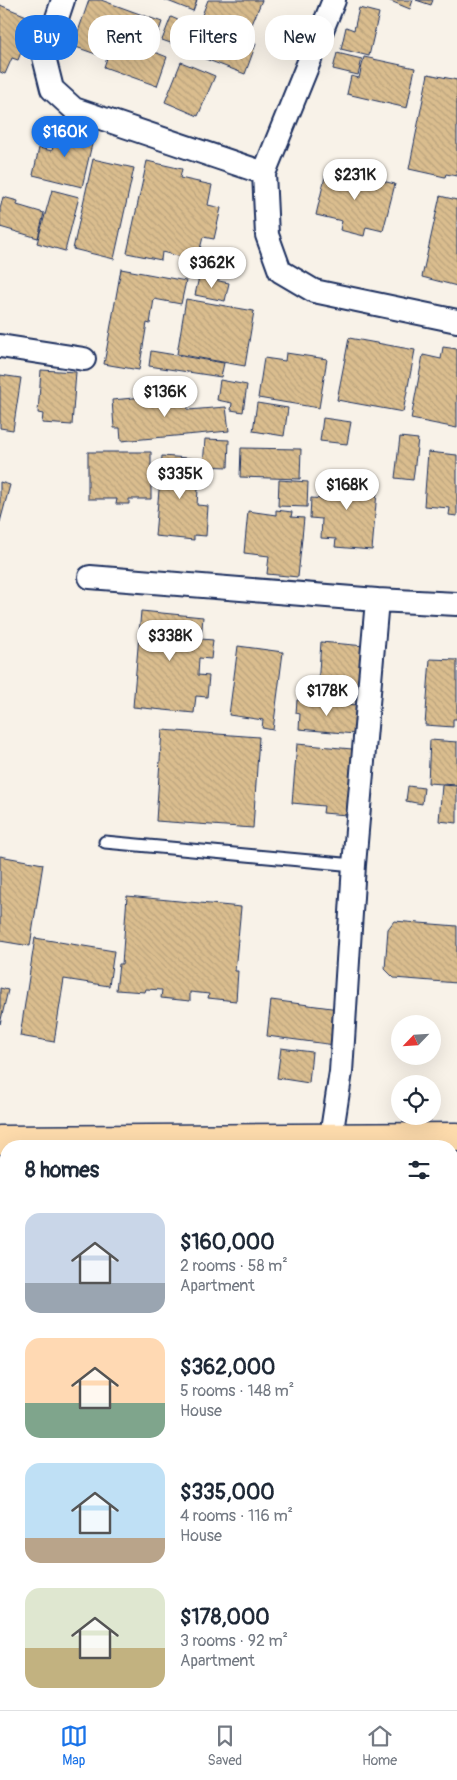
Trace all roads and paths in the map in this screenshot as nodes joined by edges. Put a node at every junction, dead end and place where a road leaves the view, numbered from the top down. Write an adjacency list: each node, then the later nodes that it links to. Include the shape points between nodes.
1 (334, 0): 3 (street)
2 (60, 1): 3 (street, via 44,57 52,89 74,109)
3 (264, 173): 4 (street, via 267,235 280,271 314,291)
4 (457, 321)
5 (0, 346): 6 (street)
6 (84, 358)
7 (90, 577): 8 (street)
8 (376, 600): 9 (street); 11 (street)
9 (457, 604)
10 (105, 842): 11 (lane)
11 (354, 864): 12 (street, via 341,1072)
12 (331, 1137): 13 (main road); 14 (main road)
13 (457, 1137)
14 (0, 1140)

